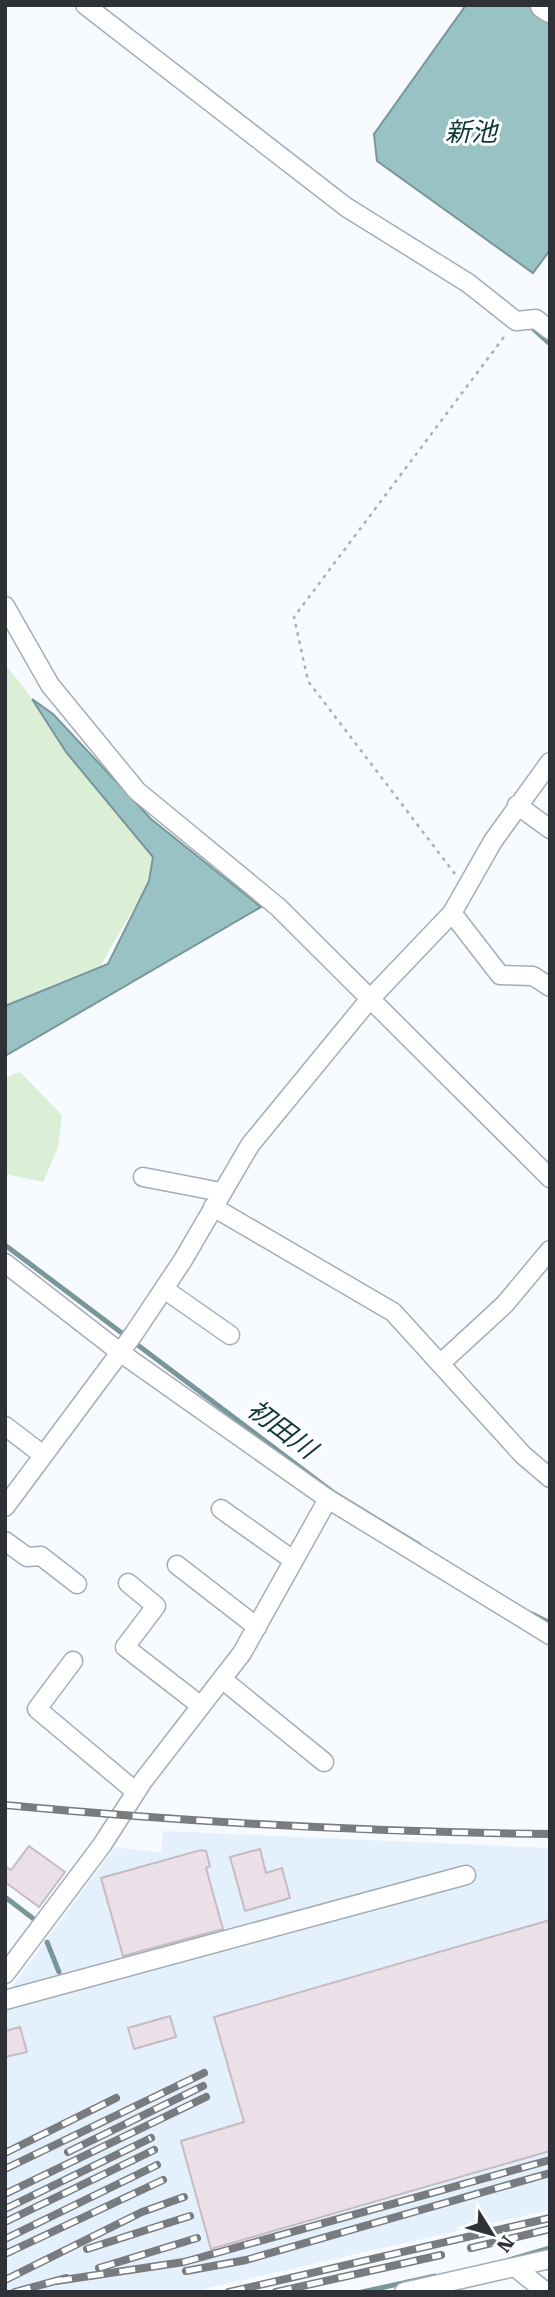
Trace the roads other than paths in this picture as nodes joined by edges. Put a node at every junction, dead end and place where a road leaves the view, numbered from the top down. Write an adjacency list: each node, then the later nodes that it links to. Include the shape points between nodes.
1 (85, 5): 4 (street, via 346,207 468,283 516,321 536,319)
2 (544, 5): 3 (highway)
3 (550, 9)
4 (550, 330)
5 (5, 606): 11 (street, via 50,685 137,791 278,907)
6 (550, 762): 7 (street)
7 (517, 805): 8 (street); 9 (street)
8 (550, 830)
9 (452, 913): 10 (street, via 500,975 533,976); 11 (street)
10 (550, 987)
11 (369, 1000): 13 (street); 14 (street, via 271,1118)
12 (143, 1177): 14 (street)
13 (550, 1178)
14 (217, 1200): 17 (street); 20 (street, via 393,1312)
15 (550, 1250): 20 (street, via 505,1304)
16 (5, 1263): 19 (street)
17 (164, 1289): 18 (street); 19 (street)
18 (230, 1335)
19 (121, 1353): 22 (street); 24 (street)
20 (442, 1362): 23 (street)
21 (5, 1426): 22 (street)
22 (43, 1455): 25 (street)
23 (550, 1478)
24 (328, 1499): 28 (street); 33 (street)
25 (5, 1507)
26 (221, 1508): 28 (street)
27 (5, 1541): 30 (street, via 27,1557 41,1556)
28 (293, 1560): 32 (street)
29 (177, 1564): 32 (street)
30 (77, 1584)
31 (128, 1584): 36 (street, via 156,1606 125,1647)
32 (257, 1627): 35 (street)
33 (550, 1635)
34 (74, 1661): 38 (street, via 37,1709)
35 (222, 1679): 36 (street); 37 (street)
36 (201, 1706): 38 (street)
37 (324, 1762)
38 (135, 1791): 40 (street, via 102,1845)
39 (466, 1875): 41 (street)
40 (5, 1975)
41 (5, 2000)
42 (550, 2259): 43 (street)
43 (516, 2268): 44 (street); 46 (street)
44 (440, 2287): 45 (street)
45 (404, 2292)
46 (546, 2292)

